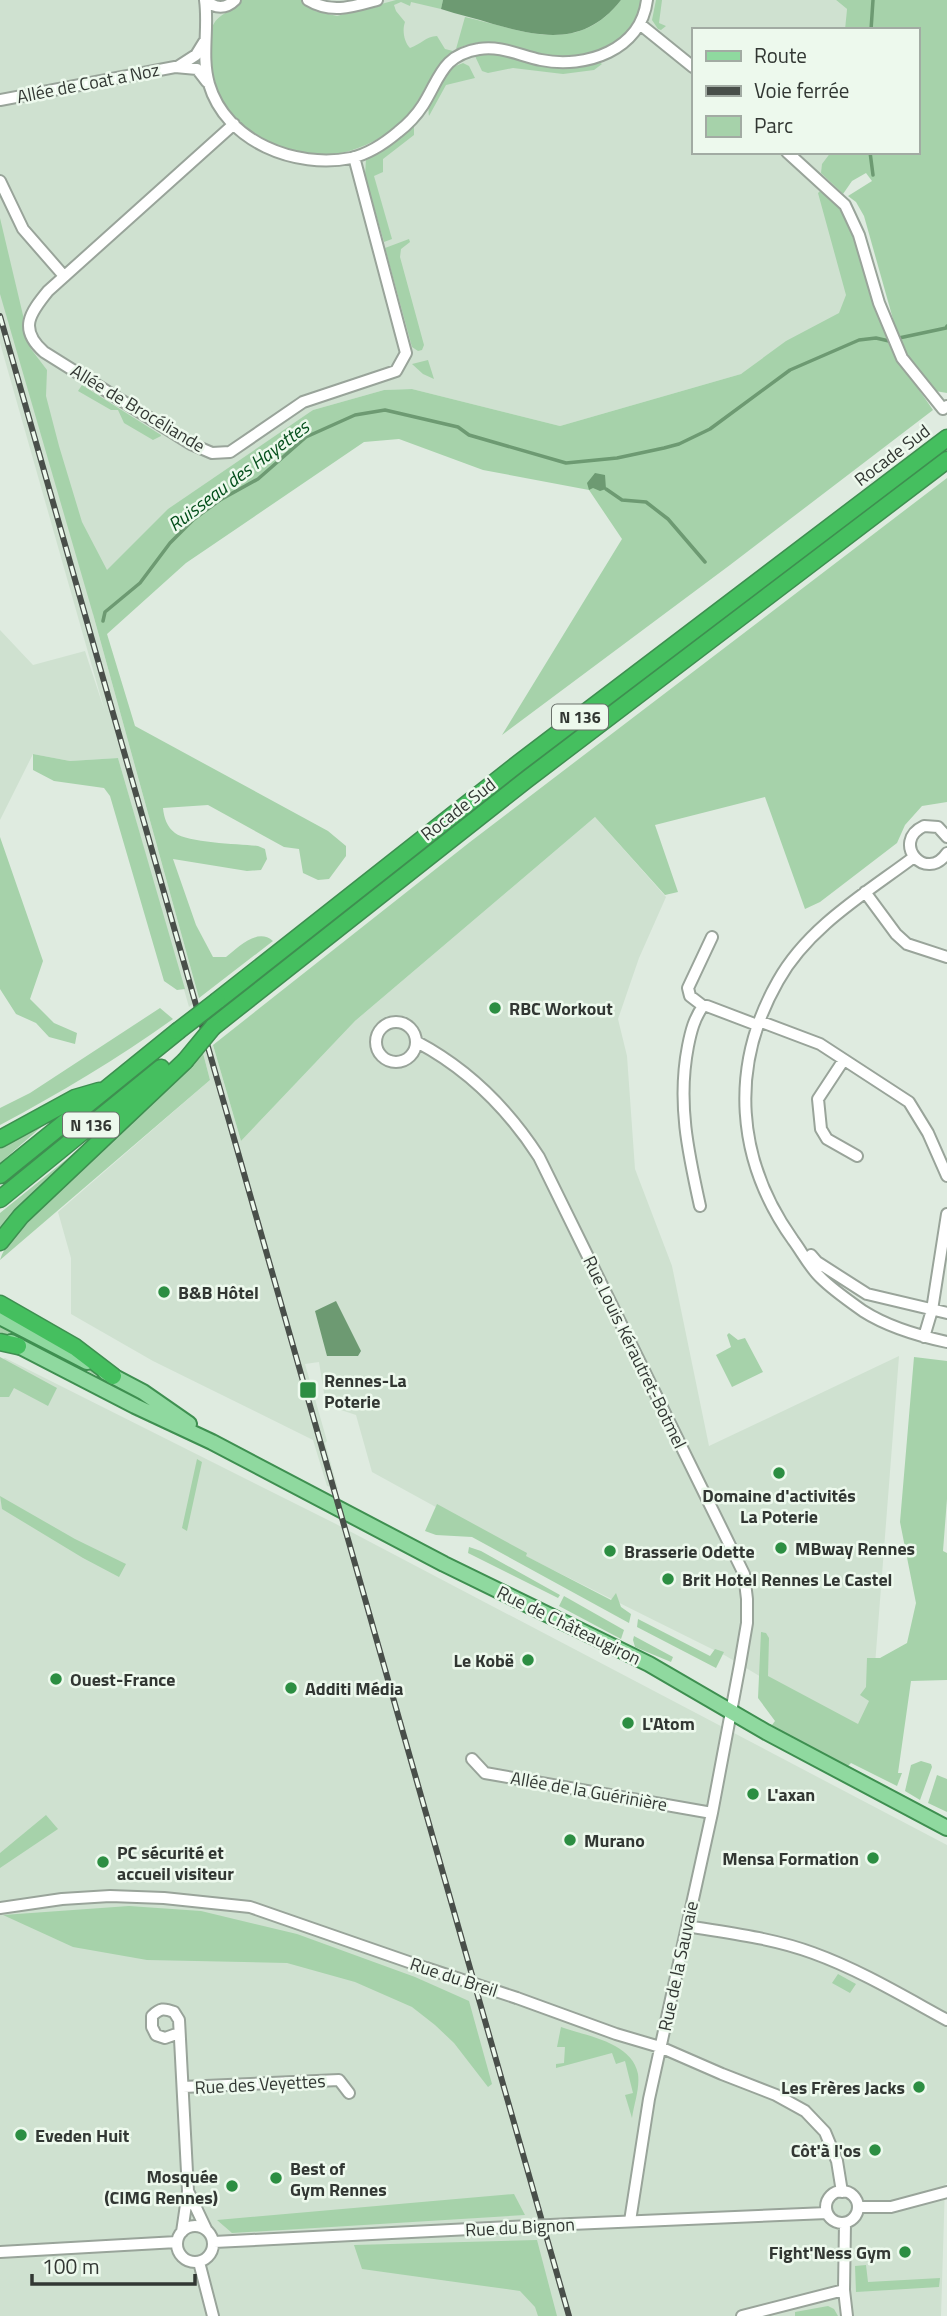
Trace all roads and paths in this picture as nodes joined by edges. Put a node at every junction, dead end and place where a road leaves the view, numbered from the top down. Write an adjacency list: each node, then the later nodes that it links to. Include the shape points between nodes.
1 (205, 0): 2 (street, via 218,7); 7 (street)
2 (235, 0)
3 (308, 0): 4 (street, via 332,9)
4 (376, 0)
5 (647, 0): 6 (street)
6 (641, 25): 8 (street); 14 (street, via 611,51 576,60 544,61 482,48 463,52 440,72 411,120 384,142)
7 (204, 42): 9 (street, Allée de Coat a Noz, via 196,55); 10 (street)
8 (692, 66)
9 (176, 67): 10 (street, Allée de Coat a Noz, via 197,69); 11 (street, Allée de Coat a Noz)
10 (209, 84): 12 (street)
11 (0, 100)
12 (234, 124): 14 (street, via 281,154 315,161); 16 (street, Allée de Brocéliande)
13 (789, 154): 17 (street, via 845,205 902,358 943,409)
14 (354, 157): 16 (street, Allée de Brocéliande, via 406,353 396,371 303,402 230,452 212,453 191,444 35,344 29,323 32,310)
15 (0, 181): 16 (street, via 23,229)
16 (64, 276)
17 (947, 406)
18 (947, 438): 31 (highway, Rocade Sud / N 136, bridge, via 519,763)
19 (947, 460): 29 (highway, Rocade Sud / N 136, bridge, via 526,780 217,1023)
20 (946, 834): 22 (street, via 930,825 916,831 910,842)
21 (947, 853): 22 (street, via 930,864)
22 (914, 857): 23 (street)
23 (865, 892): 25 (street, via 907,944); 27 (street, via 796,954)
24 (712, 937): 26 (street, via 688,988 690,996)
25 (947, 957)
26 (703, 1006): 27 (street); 37 (street, via 692,1024 683,1098 688,1155)
27 (758, 1023): 30 (street, via 820,1044); 38 (street, via 748,1066 746,1114 756,1173)
28 (417, 1042): 52 (street, Rue Louis Kérautret-Botmel, via 438,1053 498,1103 539,1157 744,1574 747,1623)
29 (184, 1056): 36 (highway, Rocade Sud / N 136); 40 (highway)
30 (842, 1061): 33 (street, via 818,1099 821,1129 827,1139); 35 (street, via 909,1102)
31 (104, 1090): 32 (highway, via 75,1098); 34 (highway, Rocade Sud / N 136)
32 (0, 1139)
33 (857, 1156)
34 (0, 1175)
35 (947, 1176)
36 (0, 1199)
37 (700, 1206)
38 (774, 1212): 42 (street, via 817,1262 867,1294); 46 (street, via 821,1278 865,1312)
39 (947, 1214): 42 (street)
40 (0, 1242)
41 (0, 1304): 50 (highway)
42 (932, 1310): 43 (street); 46 (street)
43 (947, 1313)
44 (0, 1317): 50 (main road, Rue de Châteaugiron)
45 (0, 1336): 49 (main road, Rue de Châteaugiron)
46 (924, 1337): 48 (street)
47 (0, 1342): 49 (highway)
48 (947, 1342)
49 (18, 1346): 51 (main road, Rue de Châteaugiron)
50 (113, 1376): 51 (main road, Rue de Châteaugiron, via 162,1404)
51 (212, 1442): 52 (main road, Rue de Châteaugiron, via 649,1664)
52 (731, 1713): 54 (street, Rue de la Sauvaie); 55 (main road, Rue de Châteaugiron)
53 (472, 1759): 54 (street, Allée de la Guérinière, via 485,1773)
54 (712, 1813): 57 (street, Rue de la Sauvaie)
55 (947, 1826)
56 (0, 1908): 60 (street, Rue du Breil, bridge, via 110,1896 250,1907)
57 (687, 1926): 58 (street, via 811,1952); 60 (street, Rue de la Sauvaie)
58 (943, 2017)
59 (179, 2033): 61 (street)
60 (660, 2047): 64 (street, Rue du Breil, via 806,2111 825,2132 837,2161); 68 (street, Rue de la Sauvaie)
61 (183, 2087): 62 (street, Rue des Veyettes, via 340,2080); 63 (street, Rue des Veyettes)
62 (349, 2093)
63 (188, 2191): 70 (street, Rue des Veyettes); 71 (street, Rue des Veyettes)
64 (842, 2192): 66 (street, via 852,2195); 67 (street, via 828,2200)
65 (947, 2192): 66 (street, via 891,2207)
66 (858, 2207): 69 (street)
67 (827, 2213): 68 (street, Rue du Bignon); 69 (street)
68 (630, 2221): 72 (street, Rue du Bignon, bridge)
69 (845, 2223): 75 (street)
70 (206, 2229): 71 (street, via 196,2226); 72 (street)
71 (179, 2237): 73 (street); 74 (street, via 177,2248 183,2258)
72 (214, 2242): 74 (street, via 209,2257)
73 (0, 2252)
74 (199, 2262): 76 (street)
75 (844, 2290): 77 (street); 78 (street)
76 (213, 2316)
77 (742, 2316)
78 (847, 2316)

